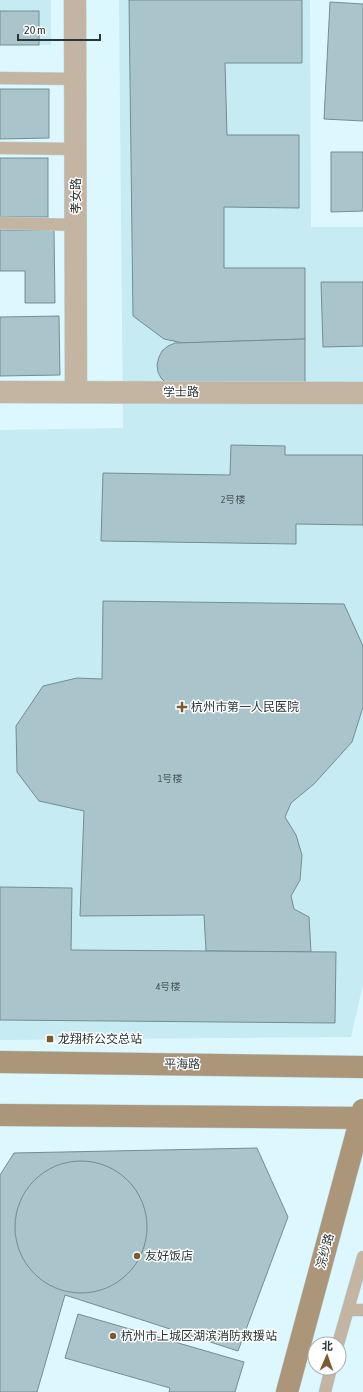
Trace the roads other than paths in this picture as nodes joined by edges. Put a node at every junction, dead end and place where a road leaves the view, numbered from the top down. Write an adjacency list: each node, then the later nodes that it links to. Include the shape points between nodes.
1 (76, 0): 3 (street, 孝女路)
2 (0, 78): 3 (lane)
3 (76, 79): 5 (street, 孝女路)
4 (0, 148): 5 (lane)
5 (76, 149): 7 (street, 孝女路)
6 (0, 223): 7 (lane)
7 (76, 224): 9 (street, 孝女路)
8 (0, 392): 9 (street, 学士路)
9 (76, 392): 10 (street, 学士路)
10 (363, 393)
11 (0, 1062): 12 (main road, 平海路)
12 (363, 1067)
13 (0, 1115): 14 (main road)
14 (362, 1115): 20 (main road, 浣纱路)
15 (363, 1257): 16 (lane)
16 (348, 1310): 17 (lane); 18 (lane)
17 (363, 1310)
18 (340, 1336)
19 (329, 1376): 21 (lane)
20 (287, 1392)
21 (325, 1392)

